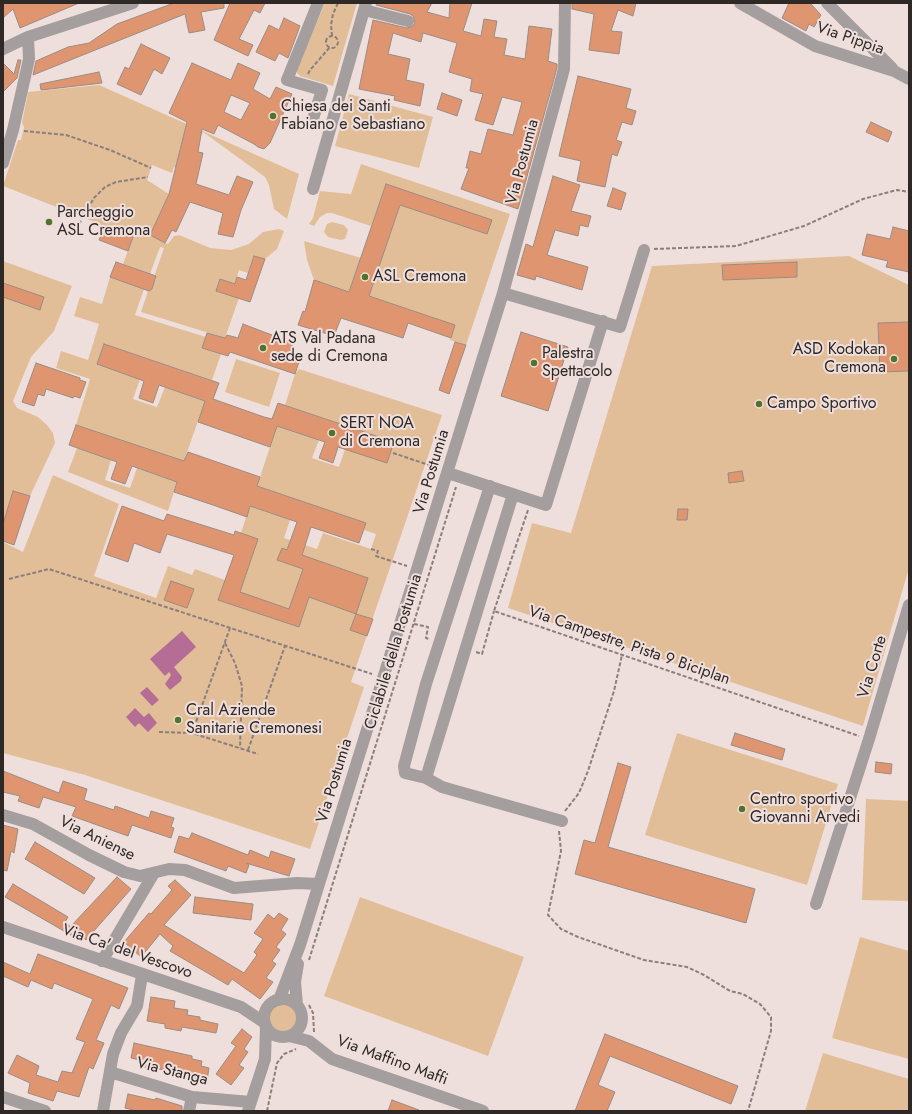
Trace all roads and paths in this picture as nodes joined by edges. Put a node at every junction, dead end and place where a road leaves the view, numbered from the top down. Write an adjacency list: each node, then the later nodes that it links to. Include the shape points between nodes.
1 (133, 3): 10 (street)
2 (318, 3): 16 (street, via 287,80 322,90)
3 (338, 3): 9 (path, via 332,20)
4 (565, 3): 25 (street, Via Postumia, via 565,47 561,84)
5 (740, 3): 14 (street, Via Pippia, via 815,46)
6 (826, 3): 14 (street)
7 (365, 6): 8 (street); 21 (street)
8 (408, 21)
9 (332, 36): 11 (path, via 327,38 326,42); 11 (path, via 337,38 338,42)
10 (28, 37): 12 (street); 17 (street, via 29,59)
11 (330, 48): 13 (path)
12 (3, 49)
13 (310, 70)
14 (894, 71): 15 (street, Via Pippia)
15 (909, 79)
16 (312, 122)
17 (13, 130): 18 (street); 19 (path, via 66,135)
18 (3, 163)
19 (151, 168)
20 (148, 177): 23 (path, via 116,182 106,187 94,198)
21 (313, 189)
22 (909, 192): 24 (path, via 896,190 863,199 804,226 736,246)
23 (77, 230)
24 (644, 250): 26 (street, via 620,327)
25 (504, 292): 26 (street); 28 (street, Via Postumia)
26 (603, 321): 31 (street, via 546,505)
27 (393, 453): 28 (path)
28 (449, 472): 29 (street); 33 (street, Via Postumia); 56 (path, Ciclabile della Postumia)
29 (490, 486): 30 (street); 47 (street, via 426,684 404,766 405,773)
30 (513, 494): 31 (street); 47 (street)
31 (532, 500): 39 (path, Via Campestre, Pista 9 Biciplan, via 494,611)
32 (371, 549): 33 (path, via 378,551 376,556)
33 (418, 570): 51 (street, Via Postumia)
34 (9, 578): 36 (path, via 49,568)
35 (909, 605): 43 (street, Via Corte)
36 (230, 628): 37 (path); 38 (path)
37 (224, 643): 42 (path); 44 (path, via 235,663 242,686)
38 (285, 646): 40 (path); 45 (path)
39 (622, 655): 43 (path, Via Campestre, Pista 9 Biciplan); 49 (path, via 614,691 588,771 579,793 565,810)
40 (375, 675)
41 (159, 732): 42 (path)
42 (192, 733): 44 (path)
43 (869, 739): 52 (street, Via Corte)
44 (240, 748): 45 (path)
45 (248, 750): 46 (path)
46 (258, 754)
47 (426, 778): 49 (street, via 442,786)
48 (3, 815): 50 (street, Via Aniense, via 32,824 124,872 140,876)
49 (562, 821): 76 (path, via 558,834 561,851 548,915 561,928 578,937 644,960 687,967 716,984 743,994 760,1004 771,1017 771,1031)
50 (154, 873): 51 (street, Via Aniense, via 169,869 185,870 234,888 297,883); 55 (street)
51 (319, 884): 54 (street, Via Postumia)
52 (816, 904)
53 (3, 927): 55 (street, Via Ca' del Vescovo)
54 (300, 945): 58 (street, Via Postumia); 59 (street, Via Postumia, via 295,982)
55 (102, 961): 57 (street, Via Ca' del Vescovo)
56 (309, 961)
57 (142, 975): 60 (street, Via Ca' del Vescovo); 66 (street, via 137,1006 121,1033)
58 (275, 1002): 59 (street, via 289,1000); 60 (street, Via Ca' del Vescovo); 62 (street, Via Postumia, via 265,1012)
59 (302, 1003): 61 (street, Via Postumia); 64 (path, via 312,1013 315,1036)
60 (241, 1007): 62 (street, Via Ca' del Vescovo)
61 (302, 1021): 63 (street, via 298,1030); 64 (street)
62 (265, 1025): 63 (street, via 273,1034); 65 (street, Via Postumia)
63 (286, 1037): 64 (street, Via Maffino Maffi); 65 (street)
64 (309, 1041): 70 (street, Via Maffino Maffi, via 332,1059); 74 (path, via 302,1048 284,1054 278,1063)
65 (265, 1059): 69 (street, Via Postumia)
66 (110, 1072): 68 (street, Via Stanga); 72 (street)
67 (3, 1097): 71 (street)
68 (192, 1097): 69 (street, Via Stanga); 73 (street)
69 (250, 1107)
70 (467, 1108): 75 (street, Via Maffino Maffi)
71 (45, 1111)
72 (103, 1111)
73 (189, 1111)
74 (267, 1111)
75 (483, 1111)
76 (748, 1111)

